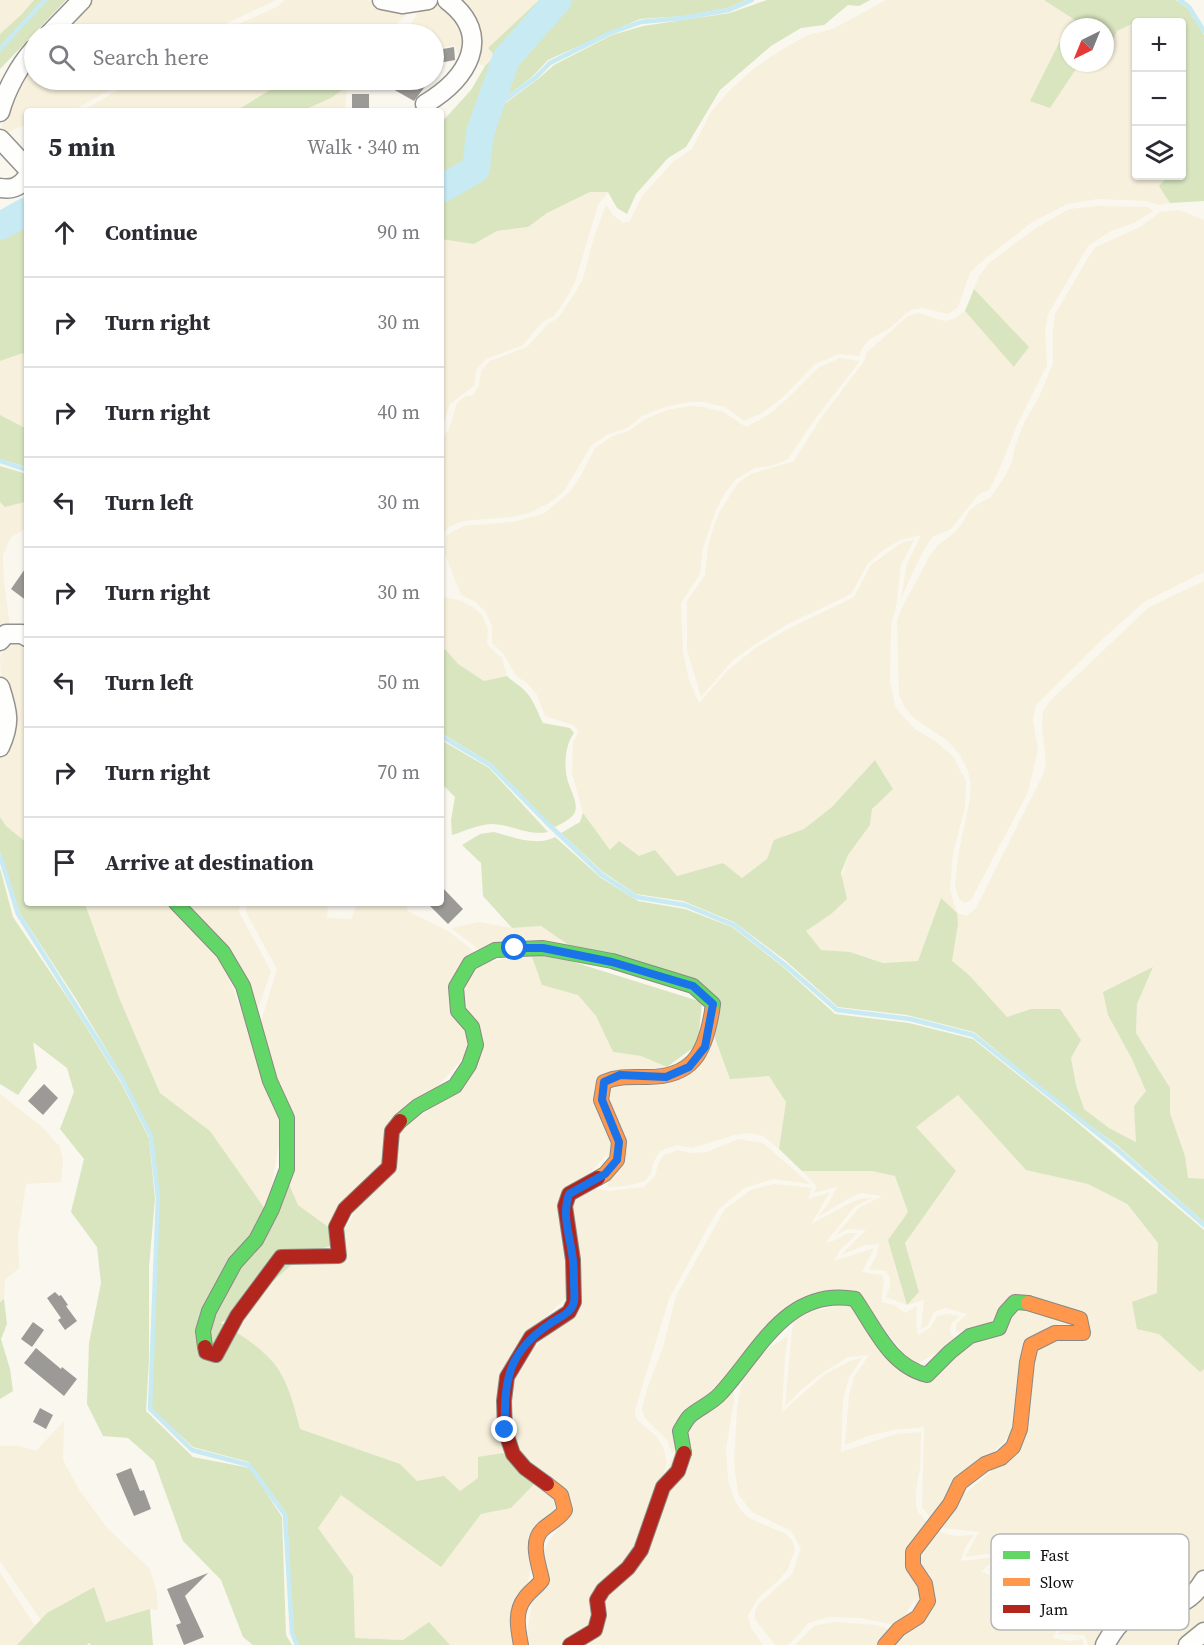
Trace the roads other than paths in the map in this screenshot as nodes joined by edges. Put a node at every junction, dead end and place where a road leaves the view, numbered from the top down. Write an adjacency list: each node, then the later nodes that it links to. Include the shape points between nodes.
1 (82, 0): 5 (street)
2 (382, 0): 3 (street, via 402,4)
3 (429, 0)
4 (447, 0): 7 (street, via 461,10 468,22 472,47 454,84)
5 (59, 24)
6 (24, 62): 8 (street)
7 (425, 104)
8 (0, 112)
9 (0, 139): 10 (street)
10 (24, 165)
11 (24, 181): 12 (street, via 9,190)
12 (0, 188)
13 (24, 635): 14 (street, via 6,634)
14 (0, 641)
15 (0, 687): 16 (street, via 8,712 8,730)
16 (0, 747)
17 (179, 906): 22 (street, via 223,952 243,987 270,1081 287,1118 287,1169 272,1209 256,1240 235,1263 209,1311 203,1331 206,1352 216,1355 225,1334 281,1257 339,1256 336,1227 345,1209 389,1167 392,1131 418,1106 455,1086 476,1045 472,1027 458,1011 456,987 470,963 495,950 543,948 670,978 693,986 713,1004 705,1047 689,1067 666,1077 620,1075 604,1082 602,1100 619,1142 617,1160 605,1174 569,1194 565,1206 574,1302 569,1312 531,1337 507,1377 505,1430 513,1454 561,1495 565,1510 558,1521 543,1529 536,1541 542,1580 519,1609)
18 (1204, 1580): 19 (street)
19 (1189, 1598)
20 (1113, 1630): 25 (street)
21 (1204, 1632): 26 (street)
22 (521, 1645)
23 (570, 1645): 24 (street, via 595,1630 600,1615 597,1600 641,1550 663,1487 678,1471 684,1452 680,1431 689,1417 718,1395 757,1345 797,1308 838,1296 855,1299 897,1360 915,1374 927,1376 937,1363 974,1334 999,1328 1015,1302 1028,1301 1063,1317 1080,1319 1083,1333 1054,1333 1031,1345 1020,1429 1013,1447 960,1483 950,1504 913,1552 913,1566 925,1584 928,1601 918,1617 899,1629)
24 (885, 1645)
25 (1105, 1645)
26 (1188, 1645)

